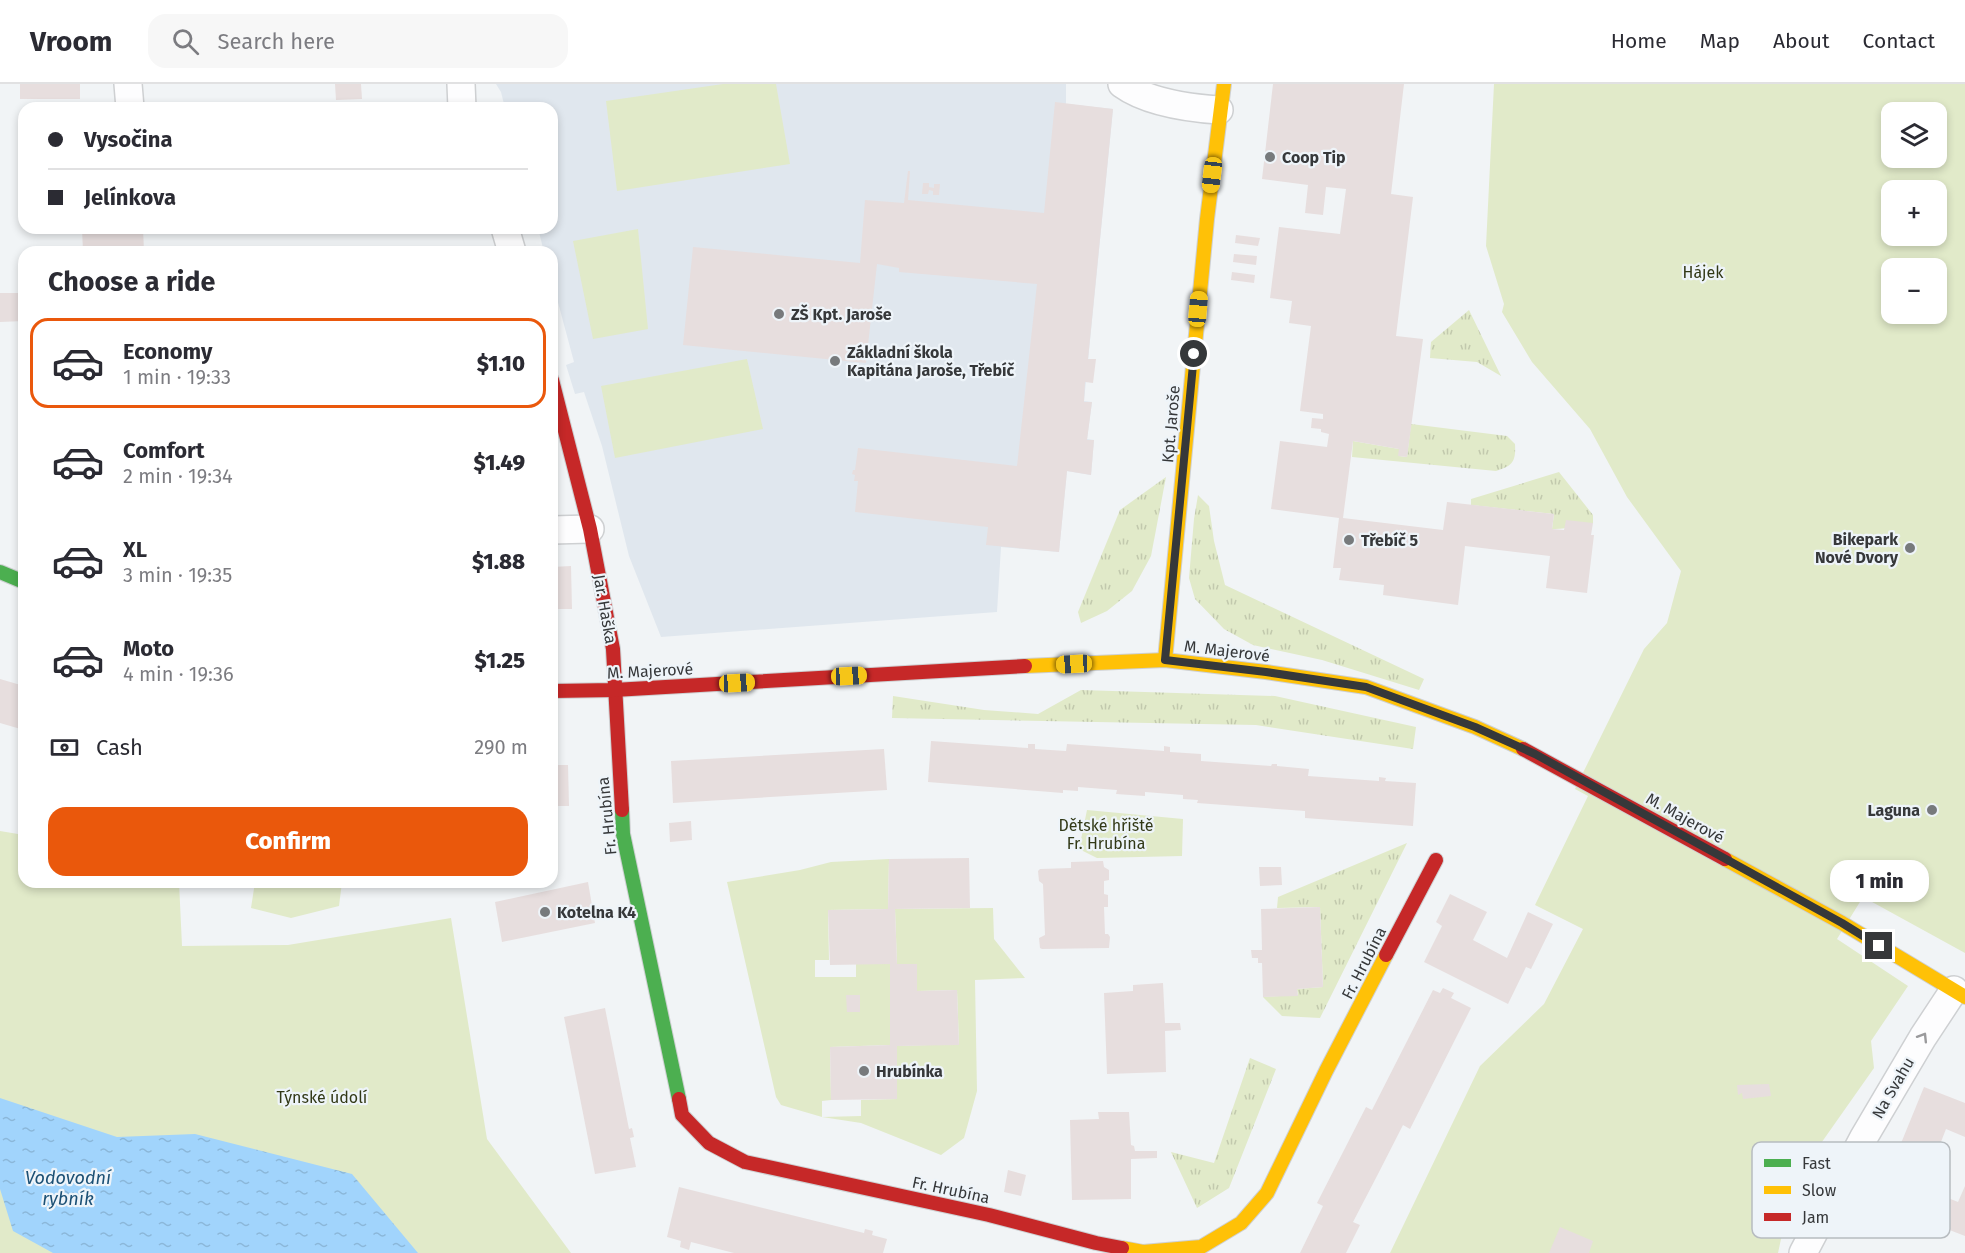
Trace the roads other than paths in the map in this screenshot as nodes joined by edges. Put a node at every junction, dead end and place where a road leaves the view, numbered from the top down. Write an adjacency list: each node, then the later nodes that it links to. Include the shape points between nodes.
1 (128, 84): 5 (street)
2 (461, 84): 6 (street)
3 (1122, 84): 4 (street, via 1143,96 1196,108)
4 (1222, 97): 12 (street, Kpt. Jaroše)
5 (130, 102)
6 (462, 102)
7 (558, 404): 8 (street, Jar. Haška)
8 (590, 529): 9 (street); 13 (street, Jar. Haška, via 613,649)
9 (558, 530)
10 (0, 572): 11 (street)
11 (18, 580)
12 (1165, 660): 13 (street, M. Majerové); 16 (street, M. Majerové, via 1366,687 1475,727 1567,772 1842,923)
13 (614, 690): 14 (street, M. Majerové); 15 (street, Fr. Hrubína, via 623,834 682,1115 709,1143 745,1162 989,1215 1105,1245 1143,1252 1201,1247 1241,1223 1267,1194)
14 (558, 691)
15 (1436, 860)
16 (1960, 993): 17 (street, Na Svahu, one-way to 16, via 1923,1037)
17 (1861, 1142)
18 (1811, 1238): 19 (street, Na Svahu, one-way to 18)
19 (1803, 1253)

